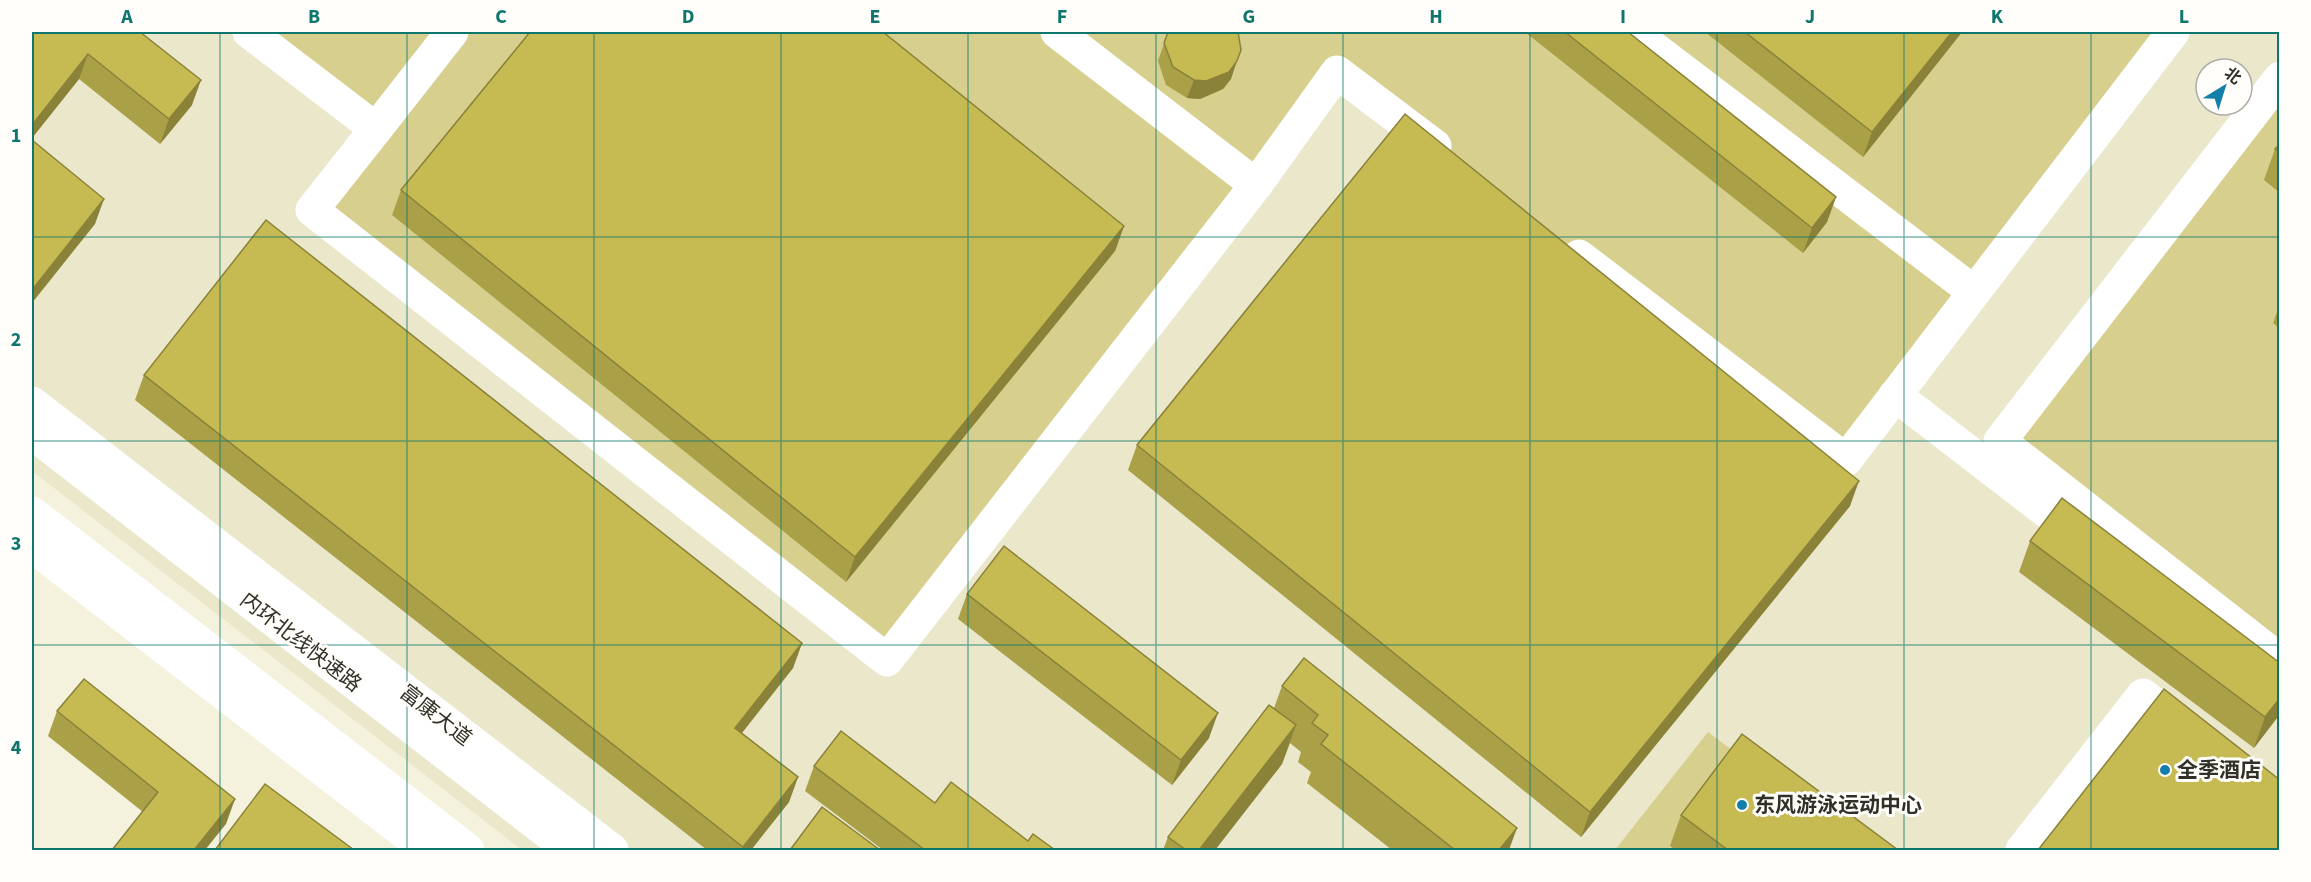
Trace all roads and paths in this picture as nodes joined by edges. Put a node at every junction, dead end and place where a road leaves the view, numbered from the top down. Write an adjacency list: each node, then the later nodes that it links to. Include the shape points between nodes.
1 (249, 32): 7 (main road)
2 (452, 32): 7 (main road)
3 (1057, 32): 9 (main road)
4 (1634, 32): 11 (main road)
5 (2172, 32): 11 (main road)
6 (2280, 78): 17 (main road, via 2000,441)
7 (376, 129): 9 (main road, via 312,210 887,660)
8 (1460, 165): 9 (main road, via 1337,72)
9 (1256, 185)
10 (1554, 237): 12 (main road, via 1846,460)
11 (1974, 292): 12 (main road)
12 (1895, 395): 18 (main road)
13 (32, 403): 23 (main road, 富康大道)
14 (32, 433): 22 (main road, 内环北线快速路)
15 (32, 513): 21 (main road)
16 (32, 546): 20 (main road)
17 (2280, 660)
18 (2280, 691)
19 (2216, 751): 24 (main road, via 2144,695)
20 (427, 850)
21 (468, 850)
22 (570, 850)
23 (612, 850)
24 (2022, 850)

